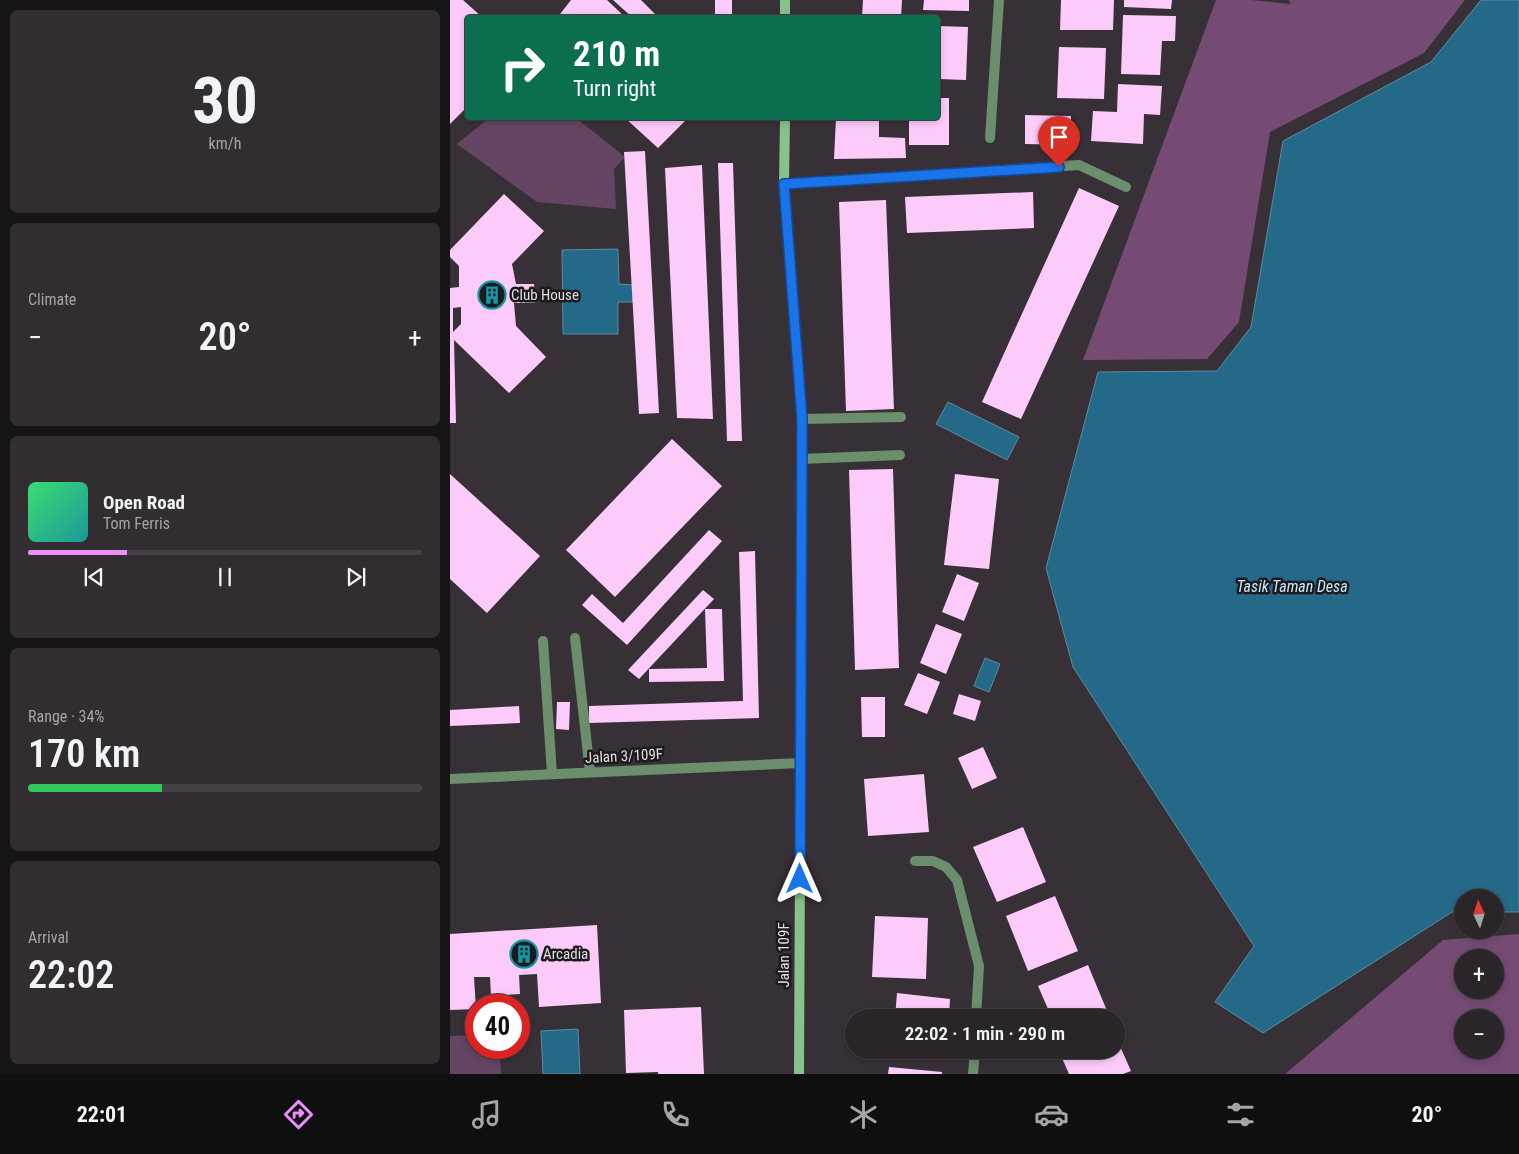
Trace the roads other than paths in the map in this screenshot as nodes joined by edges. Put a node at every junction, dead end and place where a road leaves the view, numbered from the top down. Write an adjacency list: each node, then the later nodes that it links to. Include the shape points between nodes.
1 (785, 0): 3 (street)
2 (999, 0): 5 (street)
3 (785, 15)
4 (785, 120): 6 (street, Jalan 109F)
5 (990, 138)
6 (784, 184): 7 (street, via 1079,166); 9 (street, Jalan 109F)
7 (1126, 187)
8 (901, 417): 9 (street)
9 (802, 419): 11 (street, Jalan 109F)
10 (900, 454): 11 (street)
11 (802, 459): 14 (street, Jalan 109F)
12 (575, 638): 15 (street)
13 (543, 641): 16 (street)
14 (800, 763): 15 (street, Jalan 3/109F); 21 (street, Jalan 109F)
15 (590, 772): 16 (street, Jalan 3/109F)
16 (552, 774): 17 (street, Jalan 3/109F)
17 (450, 779)
18 (915, 860): 19 (street, via 946,867 956,880 978,966)
19 (976, 1009)
20 (974, 1059): 22 (street)
21 (799, 1074)
22 (973, 1074)

